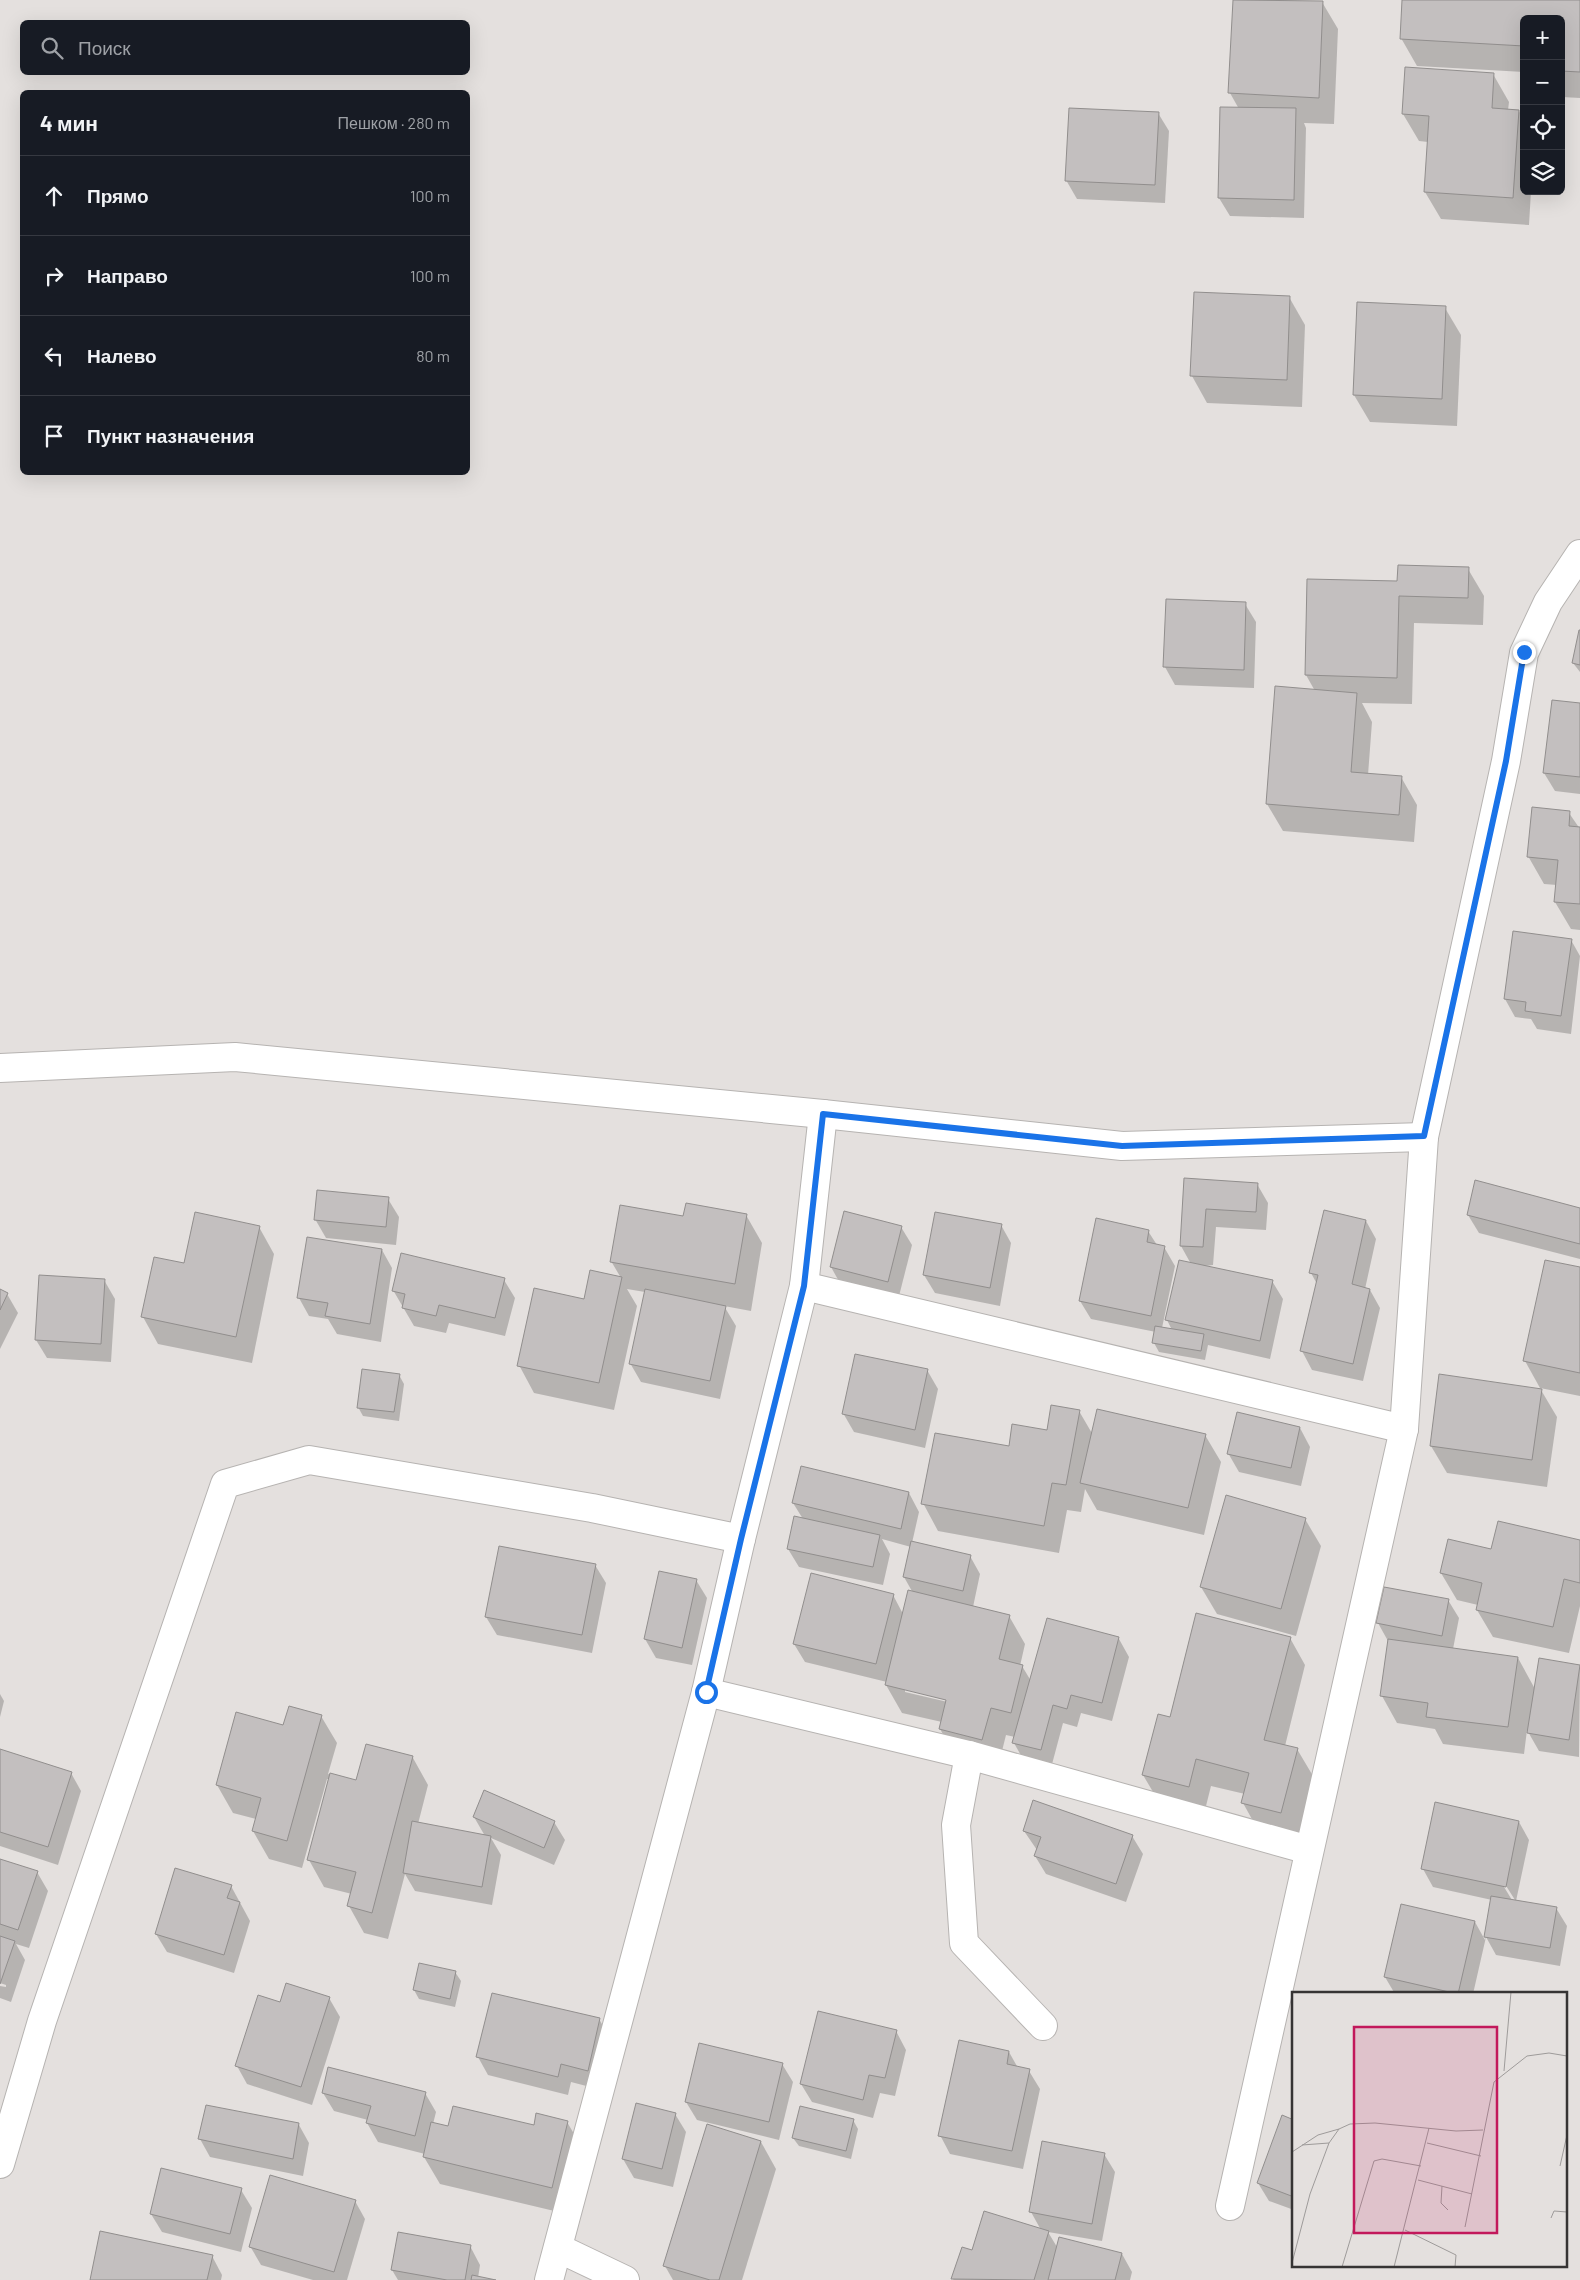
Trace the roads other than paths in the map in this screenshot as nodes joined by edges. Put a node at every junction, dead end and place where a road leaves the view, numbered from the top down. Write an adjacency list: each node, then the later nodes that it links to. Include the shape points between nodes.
1 (1580, 554): 4 (street, via 1548,602 1524,652 1506,761)
2 (0, 1068): 3 (street, via 235,1057)
3 (823, 1114): 4 (street, via 1122,1146); 5 (street)
4 (1424, 1136): 6 (street)
5 (804, 1286): 6 (street); 7 (street)
6 (1404, 1429): 10 (street)
7 (741, 1539): 8 (street); 12 (street, via 592,1508 309,1460 225,1484 42,2021)
8 (706, 1692): 9 (street); 14 (street)
9 (968, 1755): 10 (street); 11 (street, via 956,1825 964,1943)
10 (1309, 1850): 13 (street)
11 (1043, 2026)
12 (0, 2164)
13 (1230, 2206)
14 (558, 2248): 15 (street); 16 (street)
15 (550, 2280)
16 (625, 2280)

